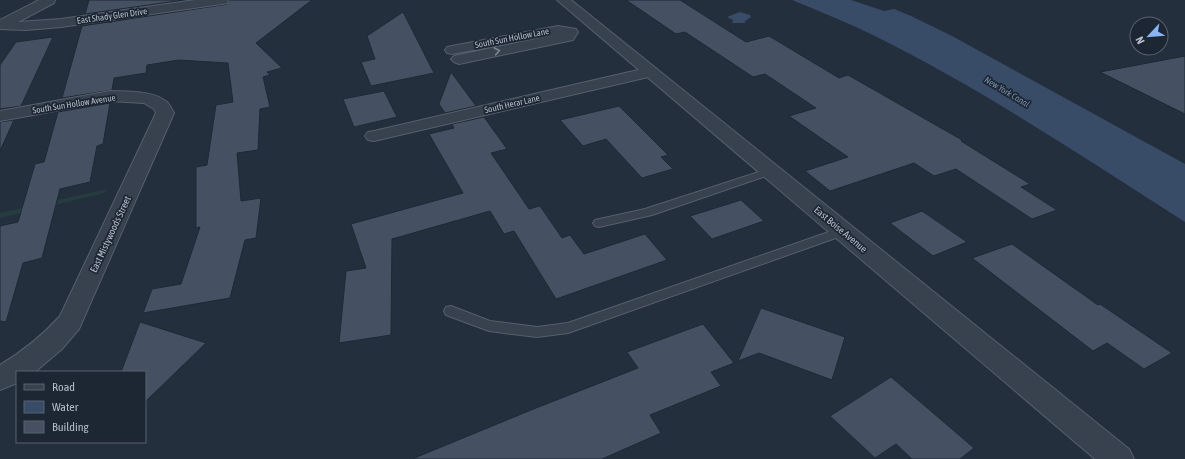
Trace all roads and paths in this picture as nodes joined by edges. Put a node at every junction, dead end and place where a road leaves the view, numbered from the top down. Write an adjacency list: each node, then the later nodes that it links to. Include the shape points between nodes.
1 (49, 0): 4 (street)
2 (222, 0): 4 (street, East Shady Glen Drive, via 61,23)
3 (563, 0): 5 (street, East Boise Avenue)
4 (1, 25)
5 (596, 27): 6 (street, South Sun Hollow Lane, via 571,32 568,37); 7 (street, East Boise Avenue)
6 (455, 53)
7 (651, 72): 10 (street, South Herar Lane); 11 (street, East Boise Avenue)
8 (148, 99): 9 (street, South Sun Hollow Avenue, via 110,96); 15 (street, East Mistywoods Street, via 161,106 165,113 70,322 53,342)
9 (0, 116)
10 (374, 136)
11 (771, 172): 12 (lane, via 648,212); 13 (street, East Boise Avenue)
12 (599, 223)
13 (843, 231): 14 (lane, via 568,328 537,332 489,326); 16 (street, East Boise Avenue)
14 (451, 311)
15 (0, 379)
16 (1118, 459)

